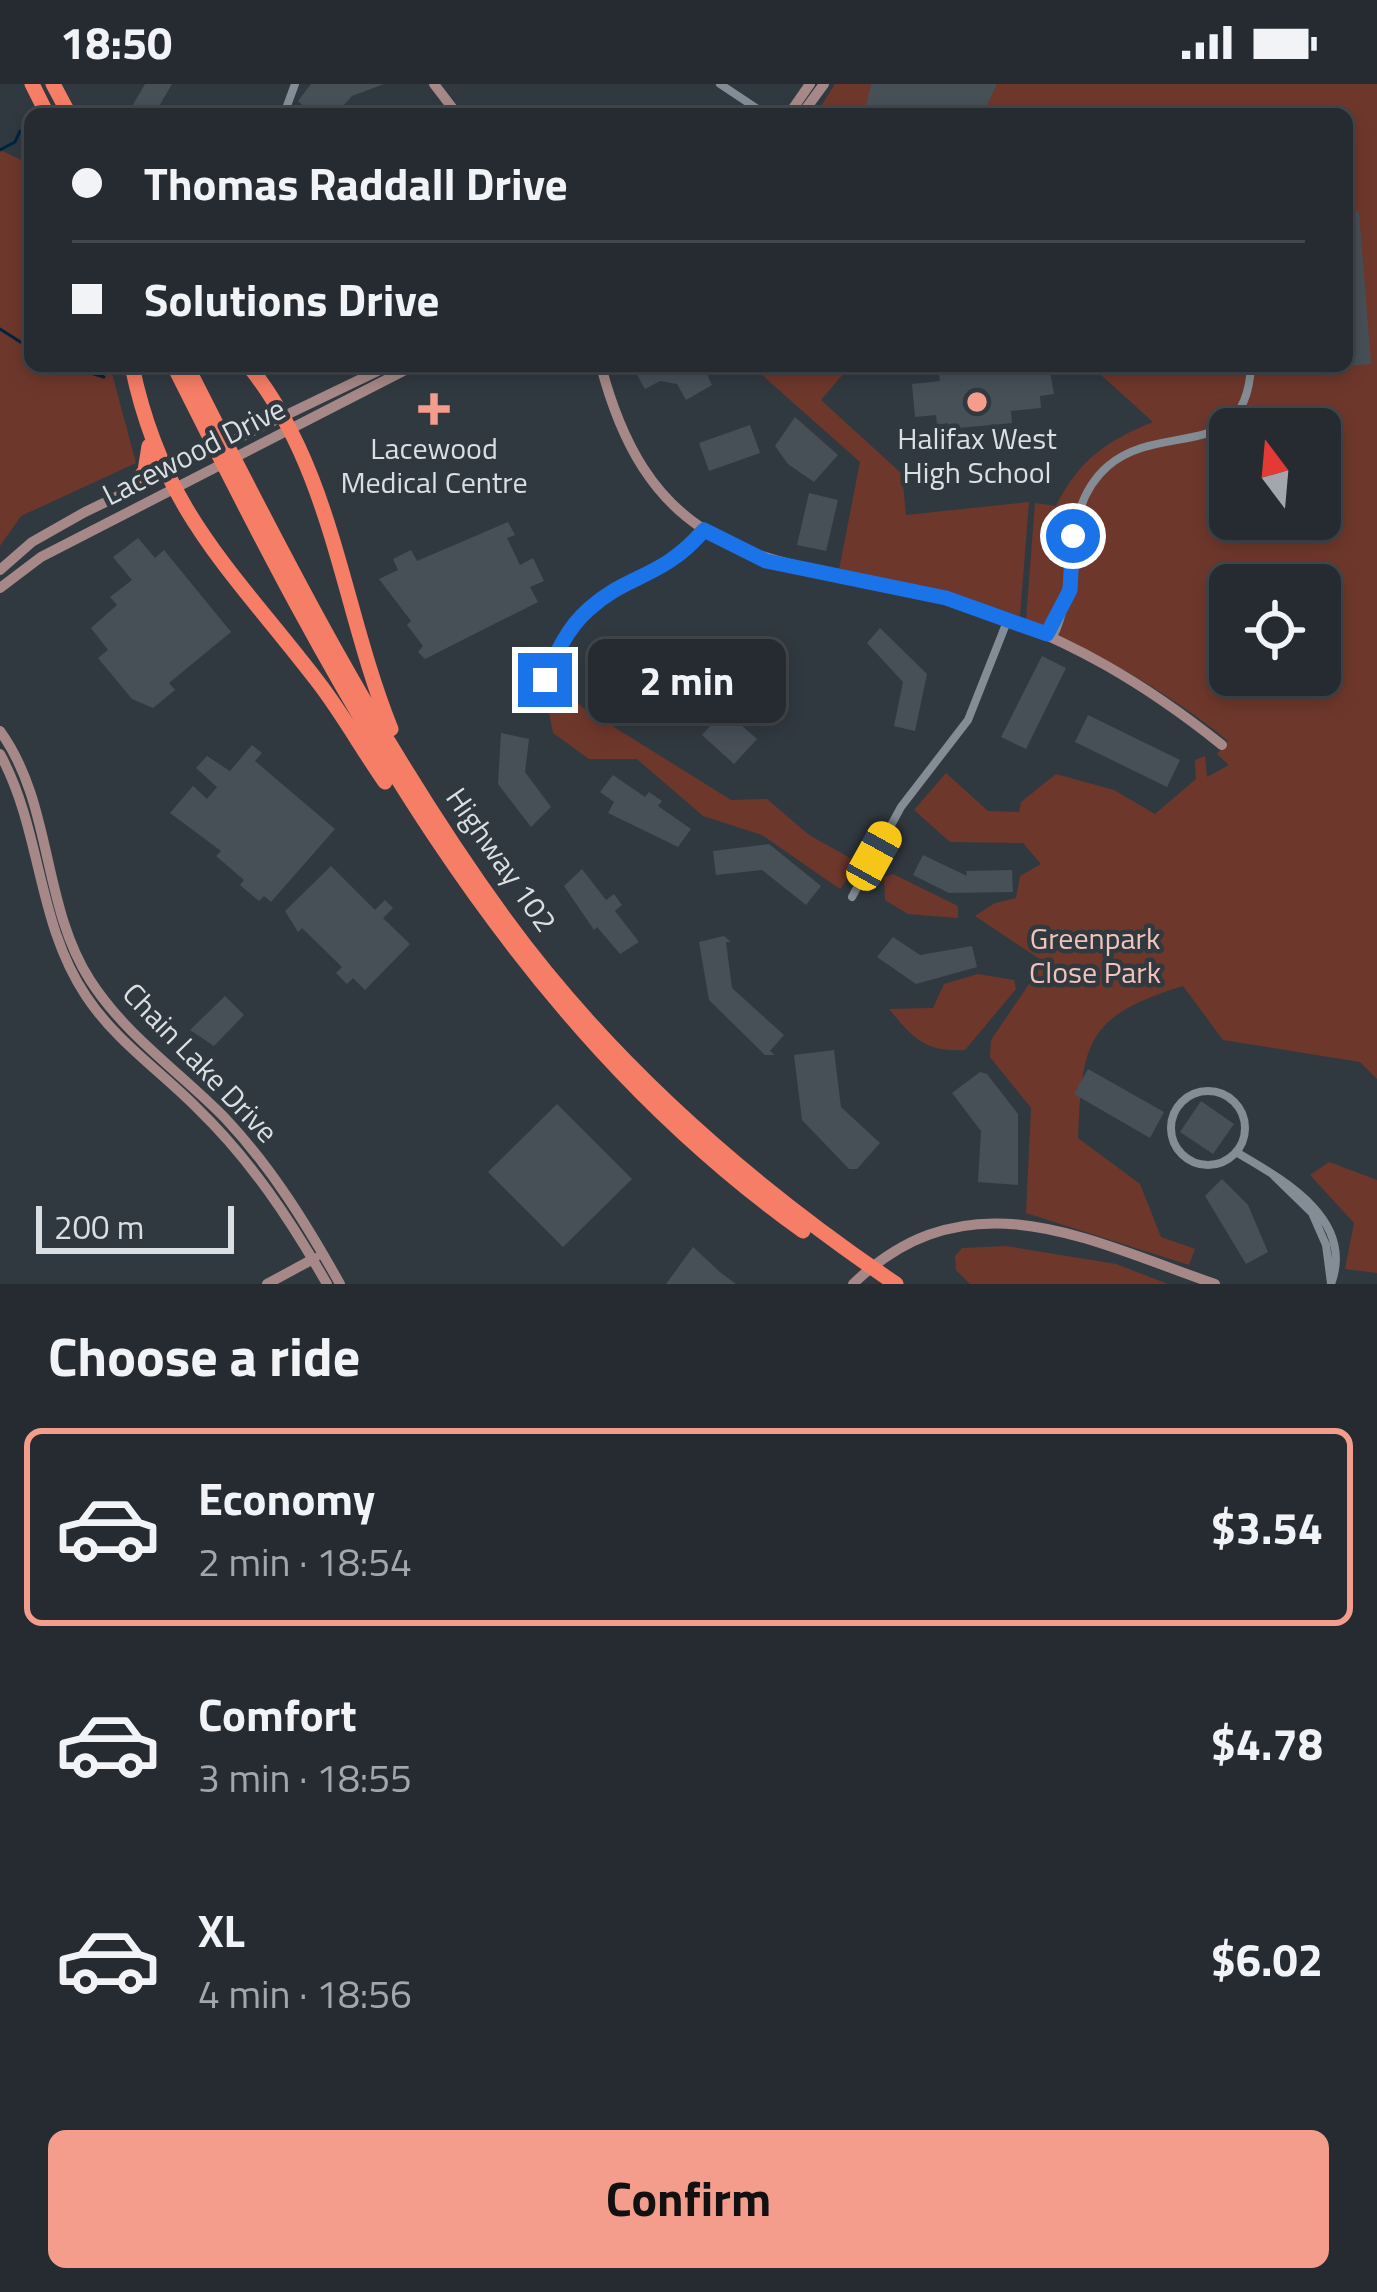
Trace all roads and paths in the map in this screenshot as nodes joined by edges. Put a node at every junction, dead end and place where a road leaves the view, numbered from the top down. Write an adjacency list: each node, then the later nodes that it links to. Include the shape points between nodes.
1 (434, 84): 3 (street)
2 (720, 84): 4 (street)
3 (452, 108)
4 (756, 108)
5 (133, 372): 15 (highway)
6 (178, 372): 14 (highway, Highway 102)
7 (189, 372): 14 (highway, Highway 102)
8 (254, 372): 13 (highway)
9 (377, 372): 13 (street, Lacewood Drive)
10 (400, 372): 13 (street, Lacewood Drive)
11 (603, 372): 19 (street, via 629,448)
12 (1250, 372): 23 (street, via 1245,403 1223,428 1140,448 1094,481 1076,519 1070,590)
13 (288, 423): 16 (street, Lacewood Drive); 29 (highway, via 320,495 348,609 399,748)
14 (211, 427): 17 (highway, Highway 102)
15 (149, 436): 16 (highway); 18 (highway, via 145,470)
16 (168, 482): 18 (street, Lacewood Drive); 21 (street, Lacewood Drive); 30 (highway, via 206,547 322,686 440,863)
17 (238, 482): 29 (highway, Highway 102, via 398,758); 30 (highway, Highway 102, via 385,766)
18 (129, 491): 20 (street, Lacewood Drive, via 52,530)
19 (704, 530): 22 (street, via 789,568 912,590); 24 (street, via 673,564 587,610)
20 (0, 570)
21 (0, 588)
22 (1008, 619): 23 (street); 28 (street, via 968,720 901,807)
23 (1050, 636): 26 (street, via 1142,685)
24 (545, 680)
25 (0, 730): 32 (street, Chain Lake Drive, via 28,783 62,920 92,982 135,1036 243,1137)
26 (1222, 745)
27 (0, 754): 32 (street, Chain Lake Drive, via 24,811 54,936 88,1000 252,1167)
28 (852, 897)
29 (506, 920): 33 (highway, Highway 102, via 681,1113)
30 (544, 989): 33 (highway, Highway 102, via 760,1199)
31 (1236, 1152): 31 (street, via 1245,1125 1235,1102 1213,1091 1180,1103 1171,1125 1185,1157 1207,1165); 40 (street, via 1312,1213)
32 (318, 1256): 35 (street); 36 (street, Chain Lake Drive); 37 (street, Chain Lake Drive)
33 (856, 1262): 34 (highway, Highway 102)
34 (885, 1282)
35 (267, 1284)
36 (327, 1284)
37 (340, 1284)
38 (854, 1284): 39 (street, via 920,1238 1000,1222 1053,1228)
39 (1214, 1284)
40 (1331, 1284)

